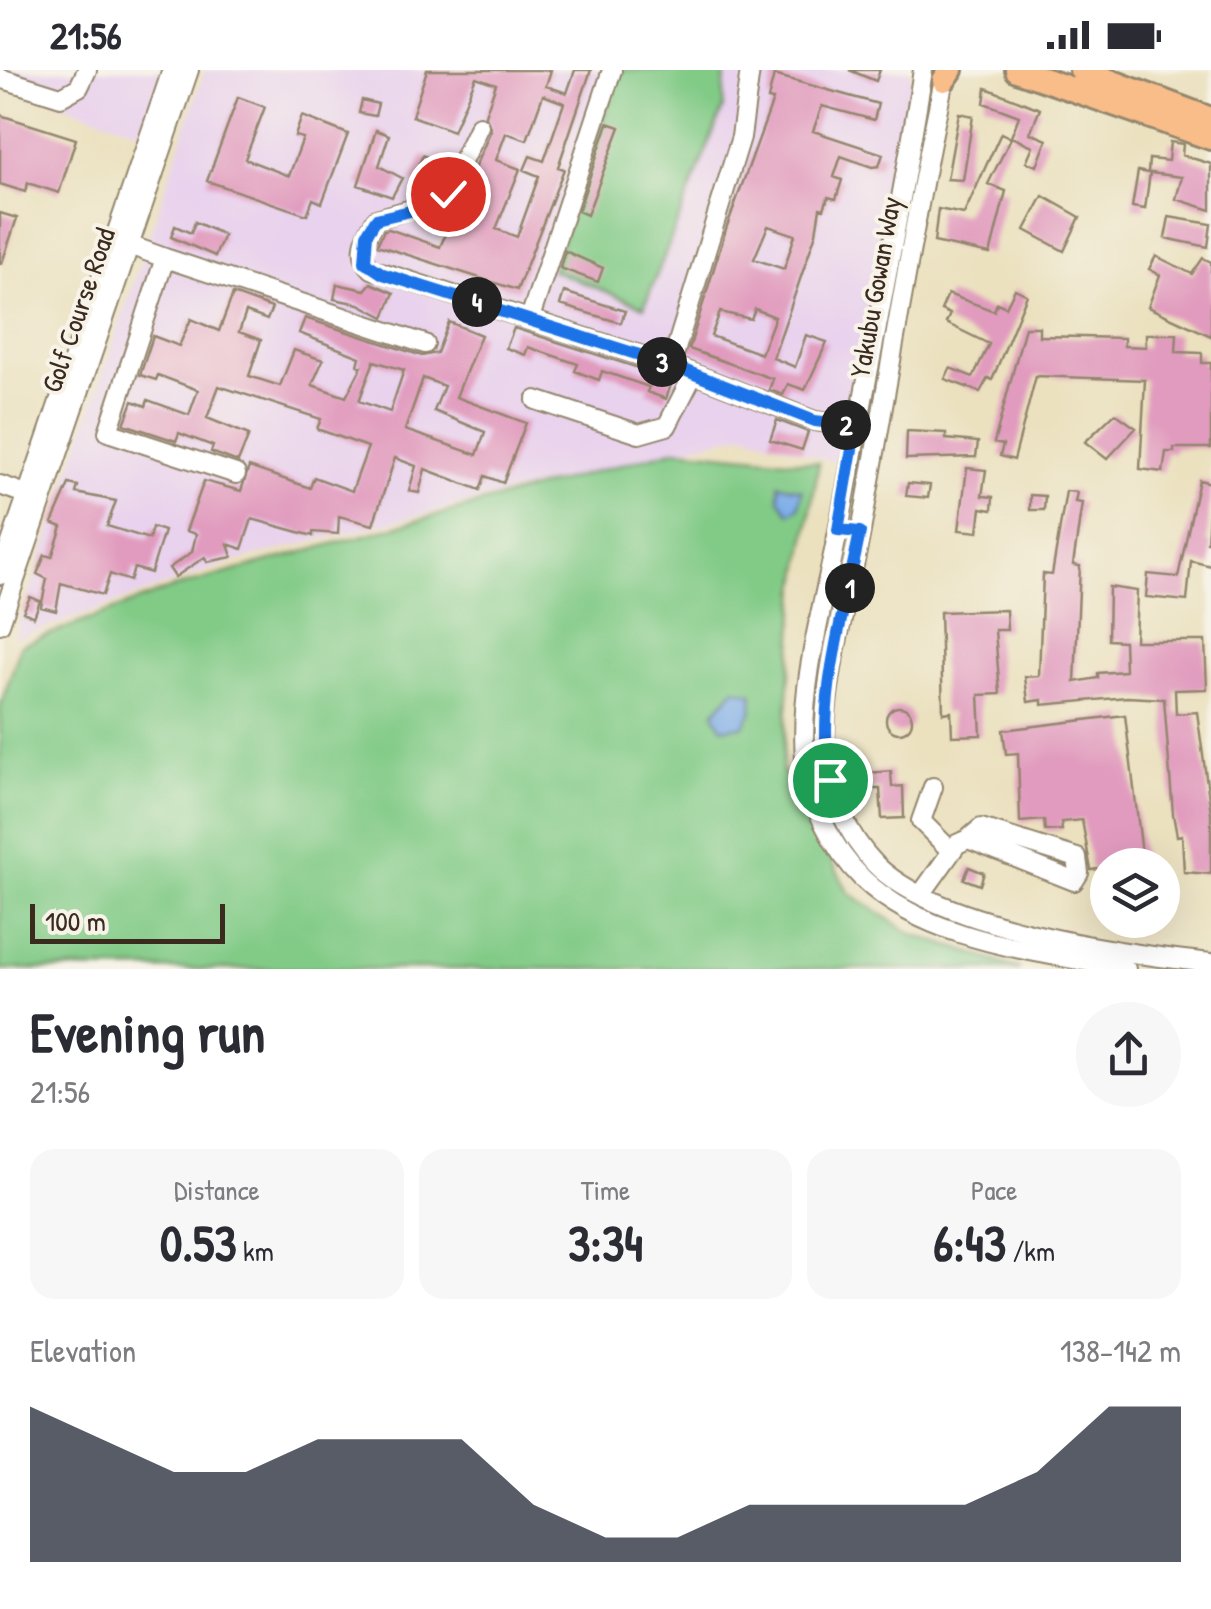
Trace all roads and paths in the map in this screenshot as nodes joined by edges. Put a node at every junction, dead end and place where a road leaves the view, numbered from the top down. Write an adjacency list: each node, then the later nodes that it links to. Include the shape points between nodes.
1 (87, 70): 9 (street, via 78,88 62,97)
2 (172, 70): 23 (street, Golf Course Road)
3 (189, 70): 13 (street, Golf Course Road)
4 (612, 70): 15 (street)
5 (750, 70): 17 (street, via 741,137)
6 (1017, 70): 12 (main road)
7 (1081, 70): 10 (main road)
8 (941, 73): 20 (street, Yakubu Gowan Way); 25 (street, Yakubu Gowan Way)
9 (0, 78)
10 (1211, 119)
11 (479, 126): 15 (street, via 444,200 376,219 367,234 365,262 383,274)
12 (1211, 138)
13 (130, 245): 14 (street); 23 (street, Golf Course Road)
14 (165, 258): 16 (street); 21 (street, via 108,432)
15 (530, 318): 17 (street)
16 (425, 344)
17 (671, 365): 18 (street)
18 (693, 374): 19 (street, via 668,426 639,434); 20 (street, via 815,421)
19 (536, 400)
20 (856, 426): 24 (street, Yakubu Gowan Way)
21 (236, 474)
22 (0, 486): 23 (street)
23 (35, 497): 26 (street, Golf Course Road); 27 (street, Golf Course Road)
24 (838, 530): 25 (street); 33 (street, Yakubu Gowan Way, via 810,677 805,758 822,820 840,852 884,897 933,924)
25 (860, 532): 31 (street, Yakubu Gowan Way, via 826,754 854,839 895,881)
26 (0, 575)
27 (0, 624)
28 (933, 787): 30 (street, via 920,822)
29 (968, 839): 29 (street, via 1074,881 1079,873 1077,858 981,828); 30 (street)
30 (952, 851): 31 (street)
31 (922, 893): 32 (street, Yakubu Gowan Way, via 970,916 1145,956)
32 (1211, 963)
33 (1126, 969)

